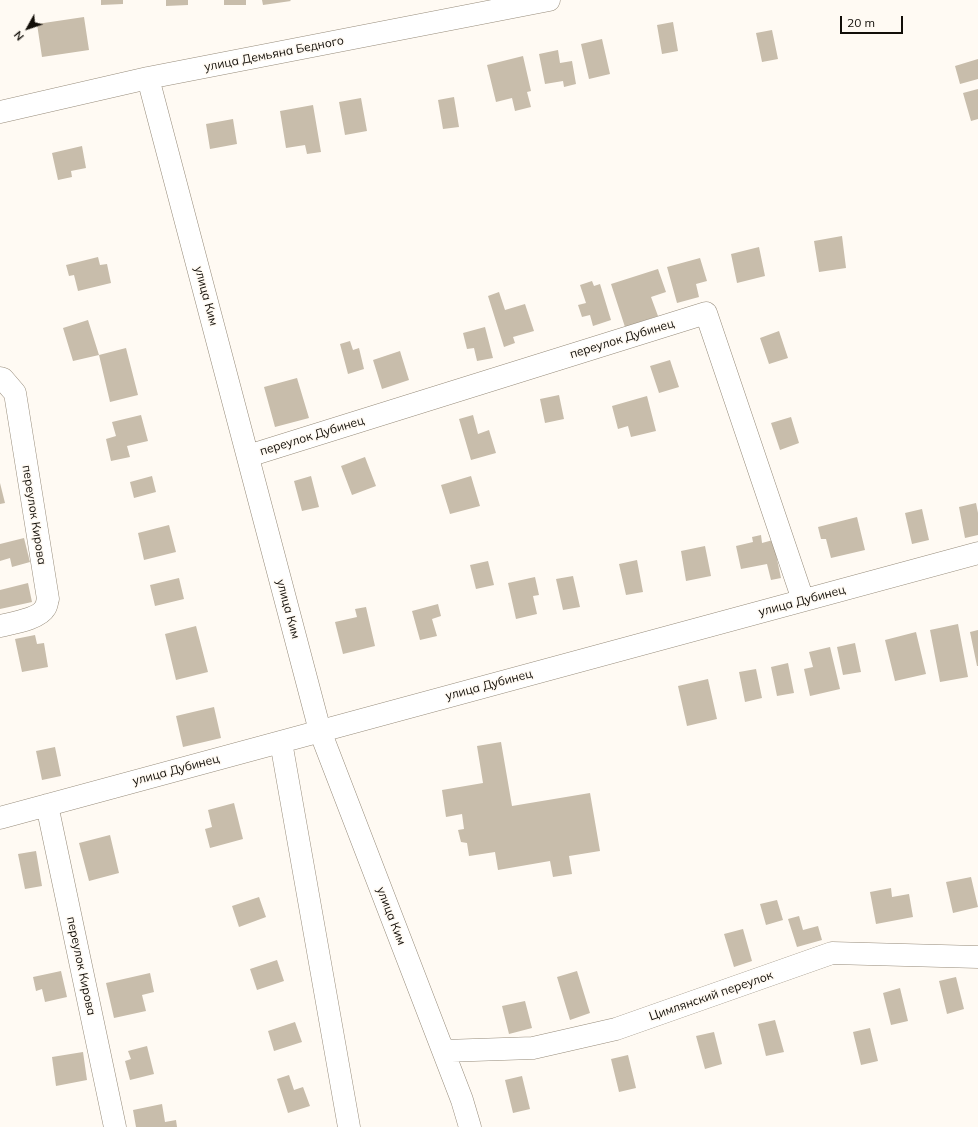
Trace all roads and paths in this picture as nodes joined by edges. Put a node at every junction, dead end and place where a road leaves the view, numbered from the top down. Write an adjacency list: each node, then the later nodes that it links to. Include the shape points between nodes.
1 (549, 0): 2 (street, улица Демьяна Бедного)
2 (148, 78): 3 (street, улица Демьяна Бедного); 5 (street, улица Ким)
3 (0, 112)
4 (0, 378): 8 (street, переулок Кирова, via 15,393 48,599 46,608 40,614)
5 (248, 456): 7 (street, переулок Дубинец, via 706,312); 9 (street, улица Ким)
6 (978, 553): 7 (street, улица Дубинец)
7 (803, 600): 9 (street, улица Дубинец)
8 (0, 626)
9 (320, 731): 10 (street, улица Дубинец); 14 (street, улица Ким)
10 (281, 742): 11 (street, улица Дубинец); 16 (street)
11 (47, 805): 12 (street, улица Дубинец); 15 (street, переулок Кирова)
12 (0, 818)
13 (978, 957): 14 (street, Цимлянский переулок, via 832,953 616,1029 533,1048)
14 (444, 1051): 17 (street, улица Ким)
15 (115, 1127)
16 (349, 1127)
17 (470, 1127)

